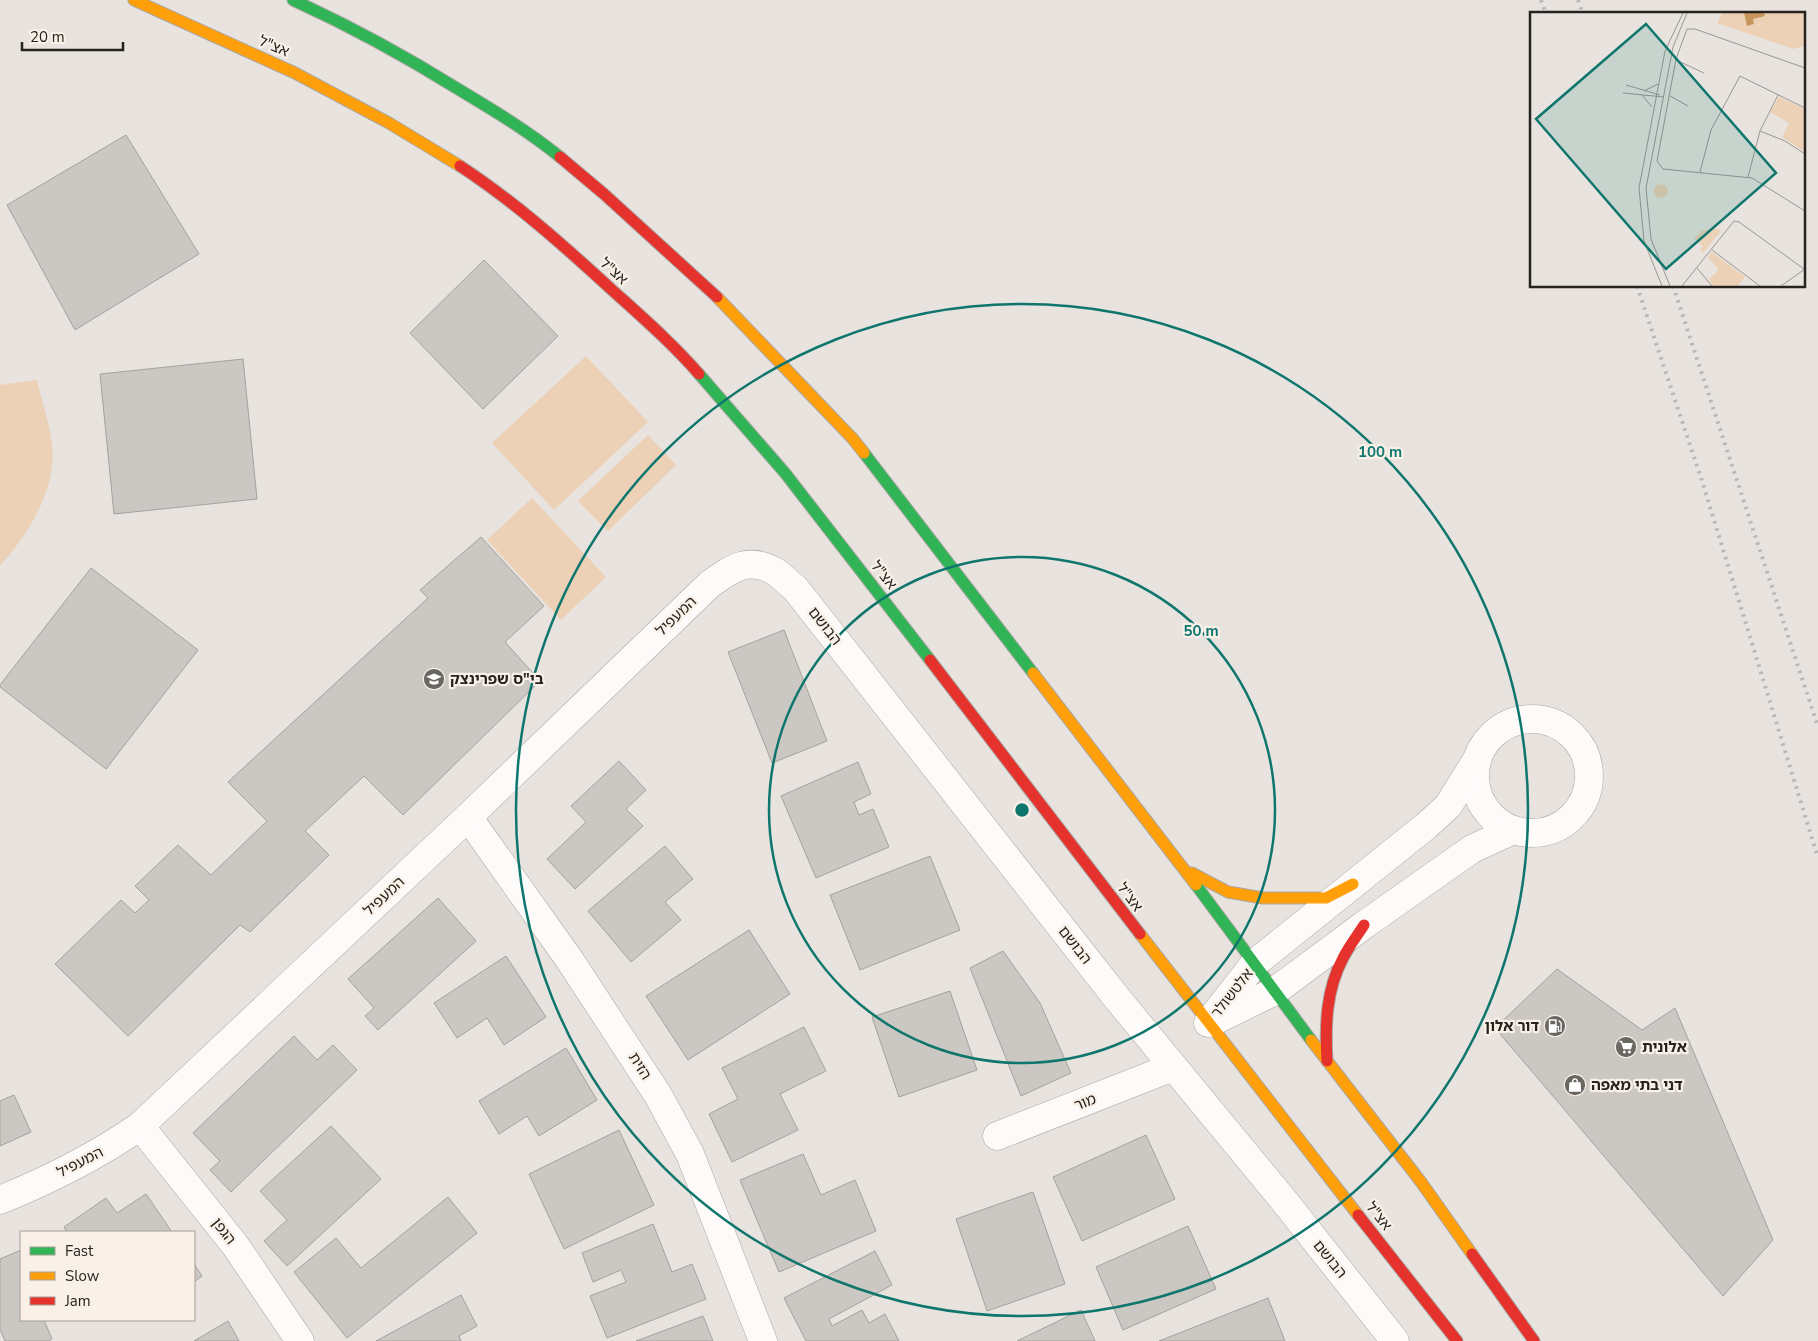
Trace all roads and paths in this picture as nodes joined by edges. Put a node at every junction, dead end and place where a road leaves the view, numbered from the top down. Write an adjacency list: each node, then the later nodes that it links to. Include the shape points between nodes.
1 (134, 0): 12 (main road, אצ"ל, via 295,73 389,123 462,167 561,242 678,350 785,473 856,563)
2 (293, 0): 7 (main road, via 422,67 558,155 724,303 853,439)
3 (746, 563): 5 (street, המעפיל, via 710,584); 14 (street, הבושם, via 774,570 795,588)
4 (1476, 761): 6 (street, via 1474,780 1478,799 1488,815); 6 (street, via 1497,730 1514,721 1533,718 1552,722 1568,731 1581,746 1588,763 1590,782 1585,800 1574,816 1541,834 1522,834); 8 (street, אלטשולר, via 1448,806)
5 (468, 817): 15 (street, המעפיל); 20 (street, הזית, via 570,959 658,1096 690,1154)
6 (1512, 830): 9 (street, אלטשולר, via 1472,849)
7 (1182, 867): 8 (main road, via 1210,885 1249,898 1327,898); 10 (main road)
8 (1353, 884): 10 (street, אלטשולר)
9 (1364, 925): 11 (street, אלטשולר); 13 (main road, via 1342,958 1333,981 1326,1026)
10 (1254, 963): 11 (main road); 12 (street, אלטשולר)
11 (1275, 990): 12 (street, אלטשולר); 13 (main road)
12 (1208, 1023): 21 (main road, אצ"ל)
13 (1327, 1060): 22 (main road, via 1421,1182)
14 (1173, 1067): 16 (street, מור); 18 (street, הבושם)
15 (140, 1126): 17 (street, המעפיל, via 79,1163); 19 (street, הגפן, via 235,1245)
16 (997, 1136)
17 (0, 1200)
18 (1382, 1337)
19 (300, 1341)
20 (763, 1341)
21 (1457, 1341)
22 (1534, 1341)

